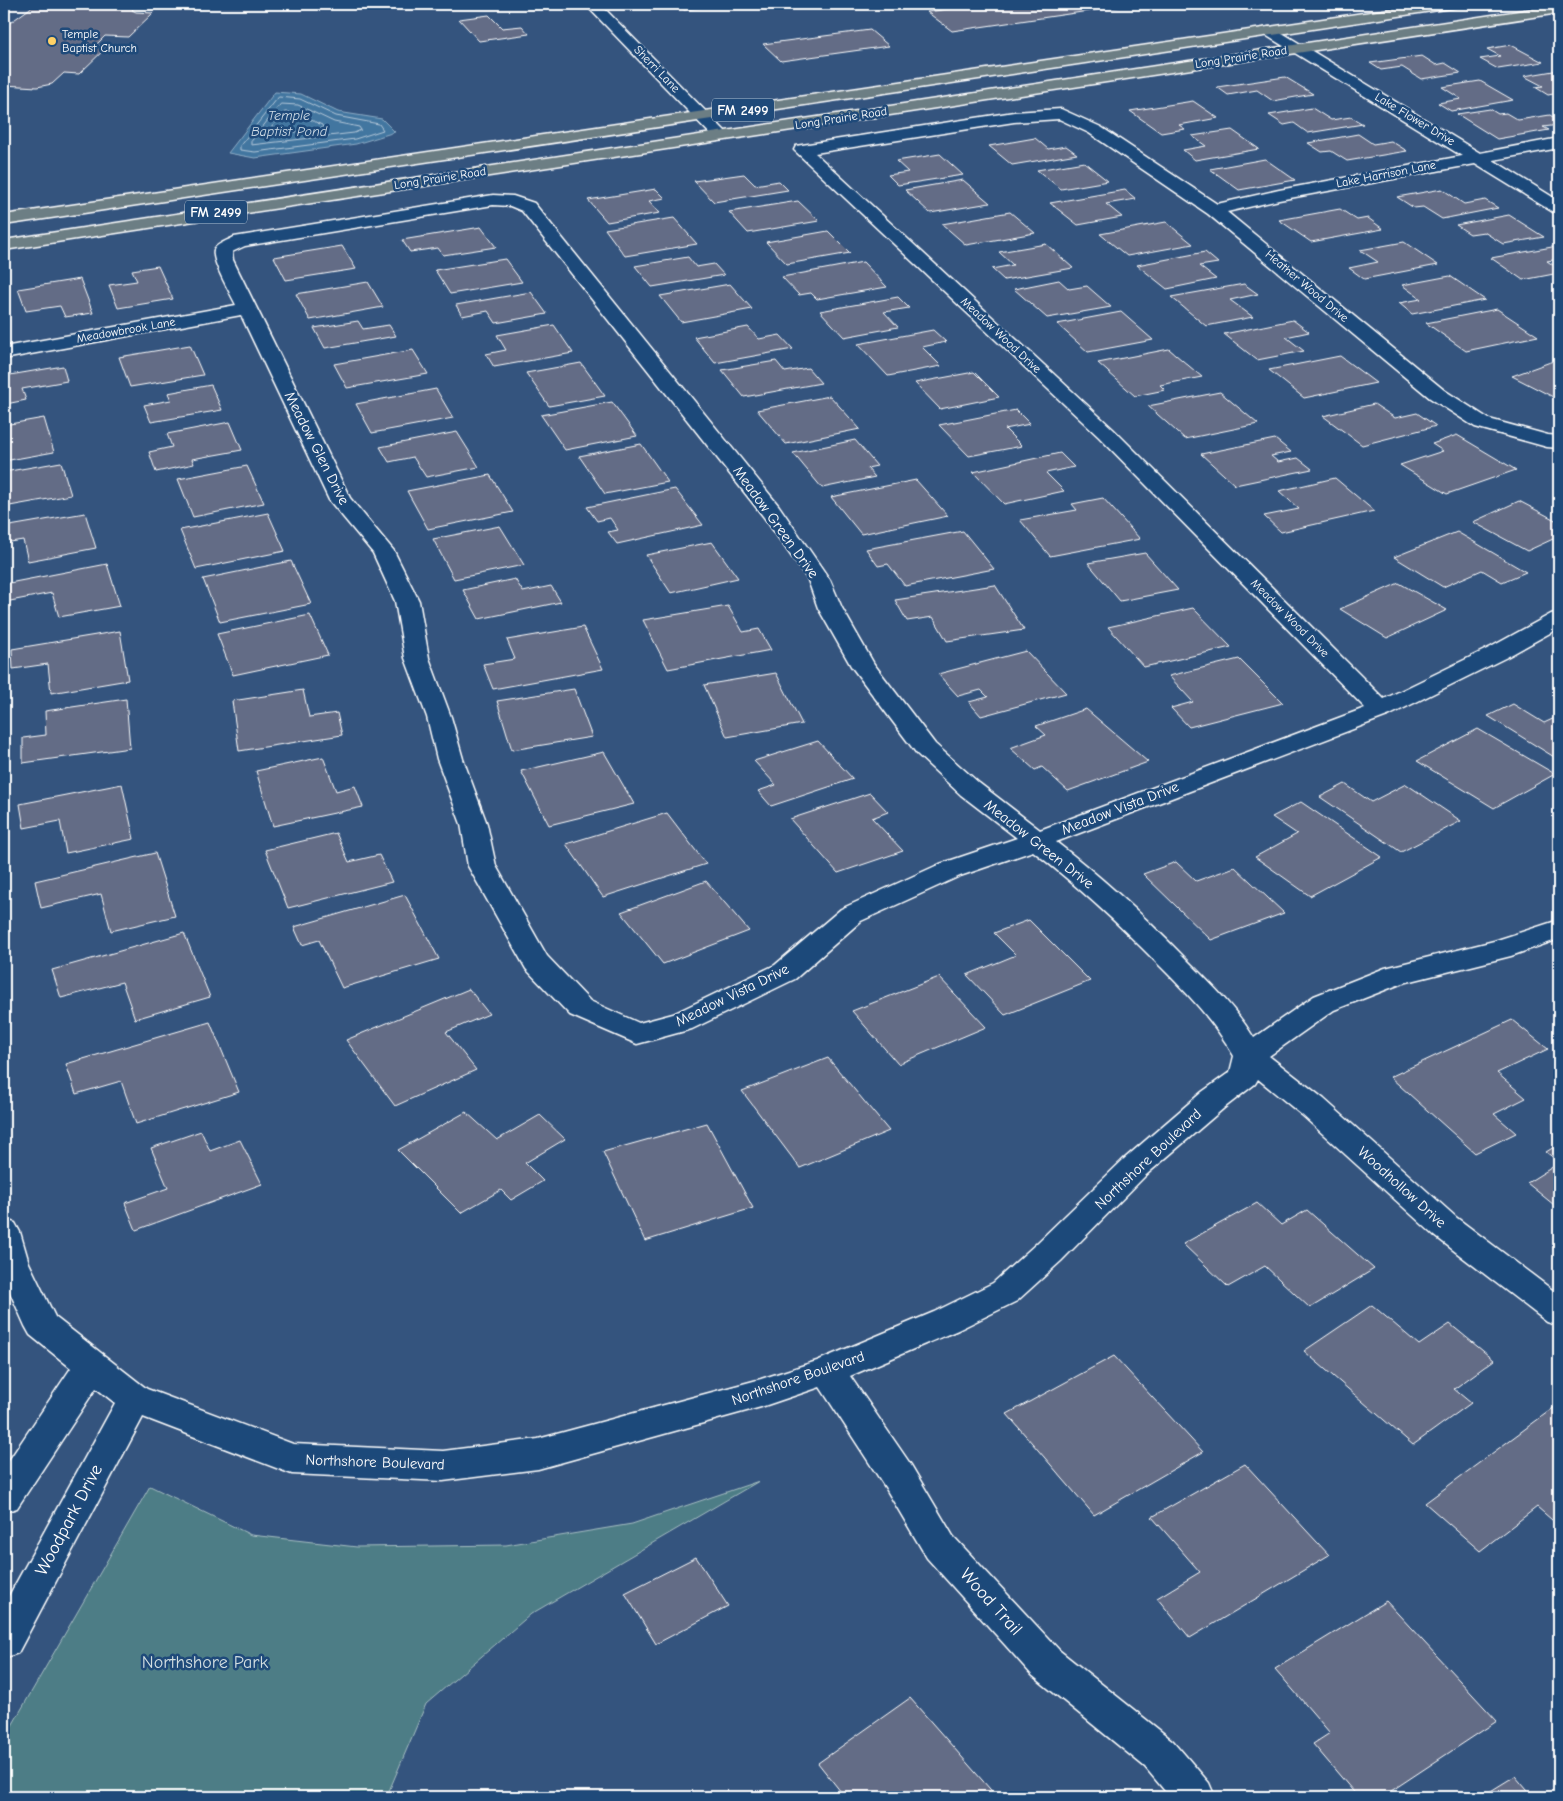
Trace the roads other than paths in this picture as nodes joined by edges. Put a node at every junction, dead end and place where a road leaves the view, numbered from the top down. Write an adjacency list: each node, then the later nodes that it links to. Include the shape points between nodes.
1 (592, 4): 7 (street, Sherri Lane)
2 (1452, 4): 4 (main road, Long Prairie Road / FM 2499)
3 (1559, 9): 5 (main road, Long Prairie Road / FM 2499)
4 (1269, 31): 5 (street, Lake Flower Drive); 7 (main road, Long Prairie Road / FM 2499)
5 (1298, 48): 8 (main road, Long Prairie Road / FM 2499); 10 (street, Lake Flower Drive)
6 (1061, 114): 13 (street, Heather Wood Drive, via 1095,130); 20 (street, Meadow Wood Drive, via 1014,116 802,150 1106,433)
7 (701, 116): 8 (street, Sherri Lane); 14 (main road, Long Prairie Road / FM 2499)
8 (720, 136): 15 (main road, Long Prairie Road / FM 2499)
9 (1559, 143): 10 (street, Lake Harrison Lane)
10 (1478, 157): 12 (street, Lake Flower Drive); 13 (street, Lake Harrison Lane, via 1279,194)
11 (510, 200): 16 (street, Meadow Glen Drive, via 493,200 240,241 223,250 224,260); 21 (street, Meadow Green Drive, via 528,207 771,511 819,580 830,608 863,666 926,749)
12 (1559, 208)
13 (1214, 210): 18 (street, Heather Wood Drive, via 1437,394 1482,423)
14 (4, 220)
15 (4, 245)
16 (248, 308): 17 (street, Meadowbrook Lane); 23 (street, Meadow Glen Drive, via 340,500 384,551 407,601 417,658 474,824 482,866 536,962 580,1008)
17 (4, 352)
18 (1559, 442)
19 (1559, 620): 20 (street, Meadow Vista Drive)
20 (1381, 710): 21 (street, Meadow Vista Drive)
21 (1035, 841): 23 (street, Meadow Vista Drive, via 950,870 851,915 785,972 682,1022); 24 (street, Meadow Green Drive, via 1079,873 1145,934 1214,1004)
22 (1559, 929): 24 (street, via 1501,949 1395,975 1324,1003)
23 (637, 1034)
24 (1249, 1056): 26 (street, Woodhollow Drive, via 1313,1107 1446,1228); 28 (street, Northshore Boulevard, via 1244,1077 1135,1167 1005,1292)
25 (4, 1232): 27 (street, Northshore Boulevard, via 13,1263 42,1326)
26 (1559, 1313)
27 (91, 1367): 29 (street, Northshore Boulevard); 30 (street)
28 (828, 1371): 29 (street, Northshore Boulevard, via 761,1393 538,1454 443,1466 292,1459); 32 (street, Wood Trail, via 898,1476 940,1547 1046,1663 1159,1754)
29 (135, 1399): 31 (street, Woodpark Drive)
30 (4, 1497)
31 (4, 1641)
32 (1195, 1797)

